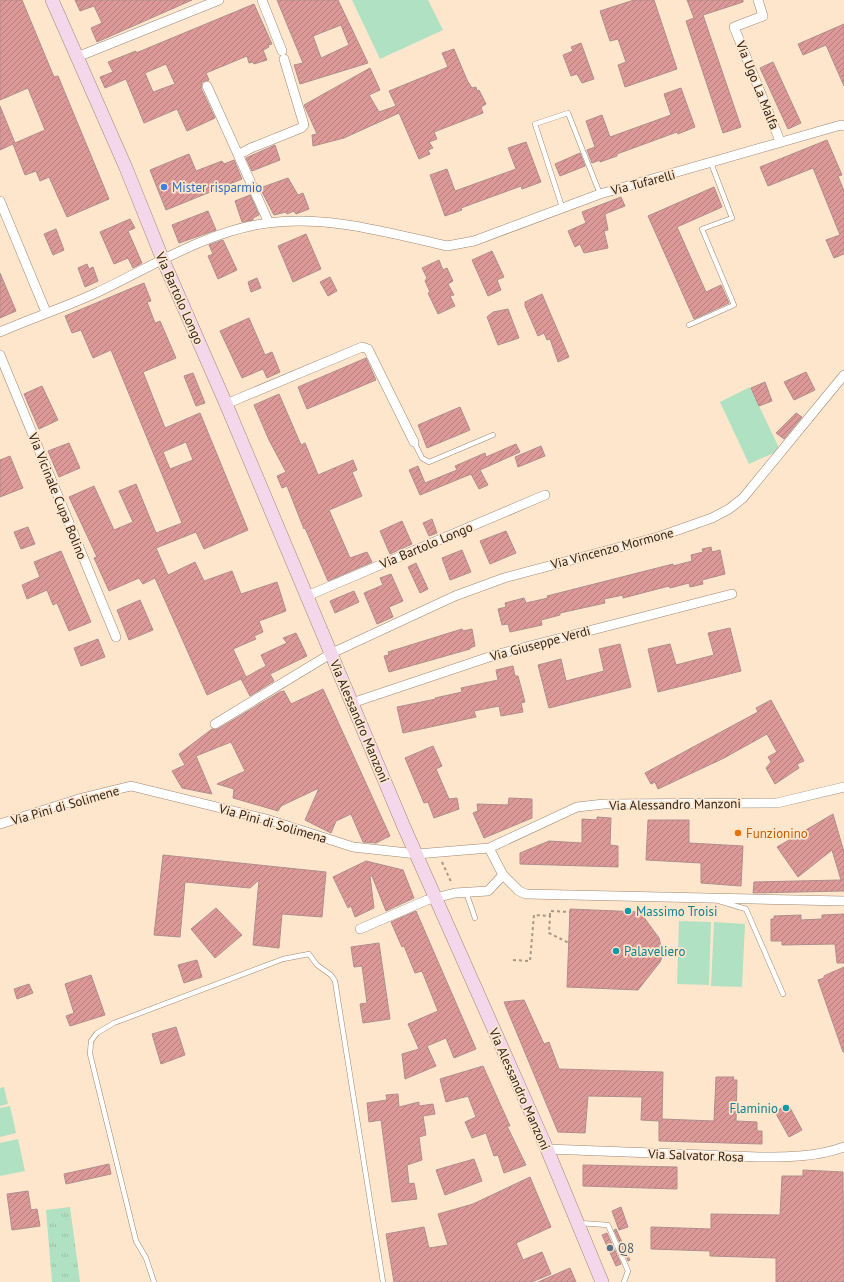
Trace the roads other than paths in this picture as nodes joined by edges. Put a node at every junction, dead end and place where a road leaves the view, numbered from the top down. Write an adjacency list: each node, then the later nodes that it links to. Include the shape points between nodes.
1 (52, 0): 5 (street, Via Bartolo Longo)
2 (219, 0): 5 (street)
3 (262, 0): 9 (street, via 283,55 304,125)
4 (758, 0): 8 (street, Via Ugo La Malfa, via 763,16 734,27)
5 (77, 57): 15 (street, Via Bartolo Longo)
6 (207, 86): 9 (street)
7 (843, 124): 8 (street, Via Tufarelli)
8 (780, 141): 10 (street, Via Tufarelli)
9 (238, 155): 14 (street)
10 (711, 163): 11 (street, Via Tufarelli); 17 (lane, via 732,218 702,229 734,306)
11 (600, 194): 13 (street, Via Tufarelli); 13 (lane, via 568,113 536,124)
12 (0, 201): 16 (street)
13 (562, 207): 14 (street, Via Tufarelli, via 474,241 447,246 328,222)
14 (269, 222): 15 (street, via 218,236)
15 (163, 260): 16 (street, via 96,293); 21 (street, Via Bartolo Longo)
16 (46, 312): 18 (street)
17 (689, 326)
18 (0, 332)
19 (0, 354): 27 (street, Via Vicinale Cupa Bolino)
20 (844, 375): 28 (street, Via Vincenzo Mormone, via 743,498 729,509 712,518 636,544 504,578 420,611)
21 (226, 404): 23 (street, via 362,347 368,349); 26 (street, Via Bartolo Longo)
22 (493, 435): 23 (lane, via 429,462 422,458)
23 (414, 442)
24 (545, 495): 26 (street, Via Bartolo Longo)
25 (732, 594): 29 (street, Via Giuseppe Verdi, via 495,655)
26 (307, 596): 28 (street, Via Bartolo Longo)
27 (116, 637)
28 (332, 653): 29 (street, Via Alessandro Manzoni); 30 (street)
29 (352, 703): 35 (street, Via Alessandro Manzoni)
30 (215, 724)
31 (131, 786): 33 (street, Via Pini di Solimene, via 82,798); 35 (street, Via Pini di Solimena, via 266,819 353,847)
32 (844, 787): 34 (street, Via Alessandro Manzoni, via 777,802 604,804 577,807)
33 (0, 824)
34 (489, 848): 35 (street, Via Alessandro Manzoni); 36 (street)
35 (417, 854): 38 (street, Via Alessandro Manzoni)
36 (503, 875): 37 (street, via 488,891); 39 (street, via 519,891 526,894)
37 (466, 892): 38 (street); 41 (lane)
38 (436, 898): 42 (street); 45 (street, Via Alessandro Manzoni)
39 (707, 898): 40 (street); 43 (lane, via 746,909)
40 (844, 901)
41 (475, 918)
42 (360, 929)
43 (783, 994)
44 (844, 1147): 45 (street, Via Salvator Rosa, via 828,1153 793,1157)
45 (547, 1149): 46 (street, Via Alessandro Manzoni)
46 (578, 1223): 49 (street, Via Alessandro Manzoni); 50 (lane, via 608,1225 628,1271)
47 (154, 1282): 48 (lane, via 146,1258 136,1241 90,1054 91,1041 96,1033 129,1017 283,959 309,954 335,982)
48 (383, 1282)
49 (602, 1282)
50 (624, 1282)

